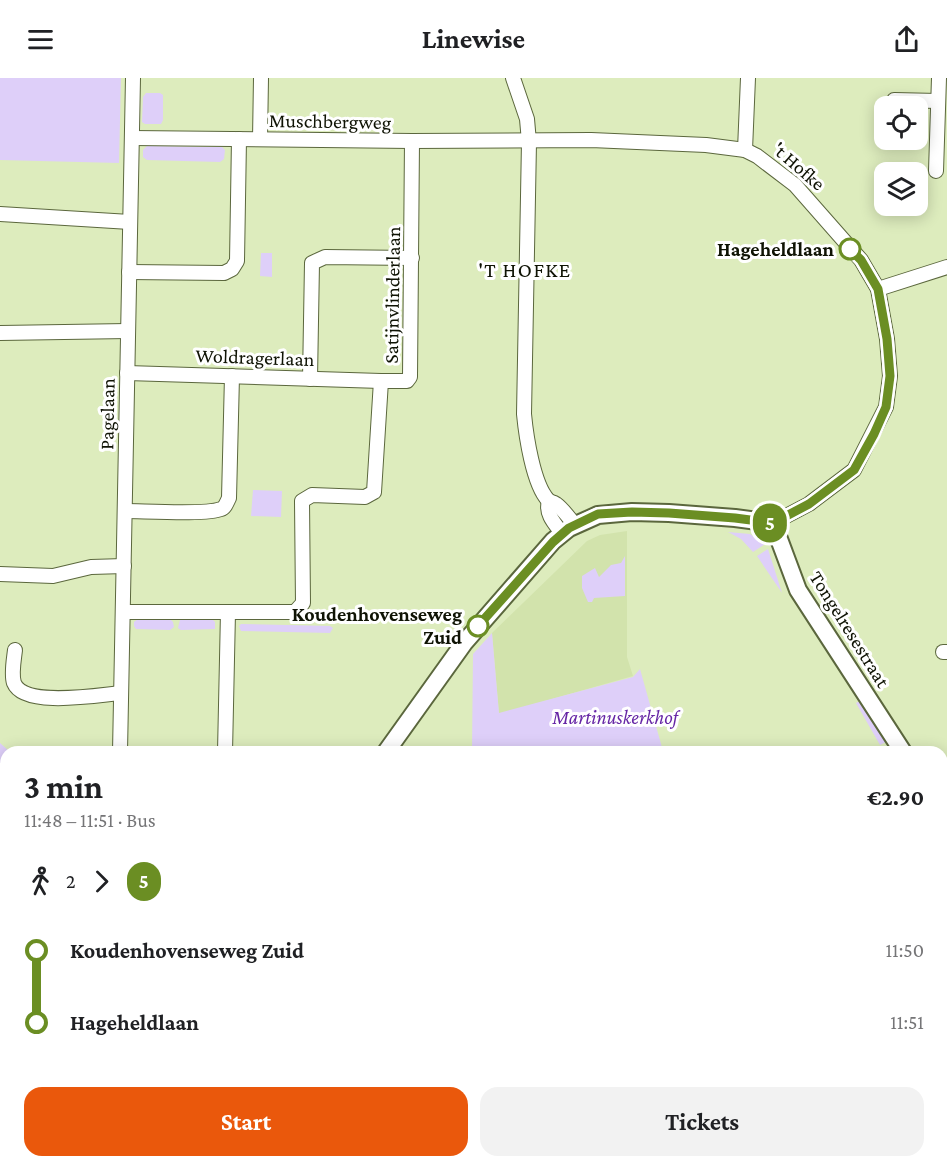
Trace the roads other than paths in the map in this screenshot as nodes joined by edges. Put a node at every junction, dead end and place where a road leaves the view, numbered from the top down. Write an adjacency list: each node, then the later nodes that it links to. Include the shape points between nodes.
1 (133, 78): 8 (street, Pagelaan)
2 (261, 78): 10 (street)
3 (513, 78): 12 (street, via 527,119)
4 (748, 78): 13 (street)
5 (939, 78): 7 (street)
6 (928, 101): 7 (street)
7 (938, 101): 14 (street)
8 (132, 138): 9 (street, Muschbergweg); 16 (street, Pagelaan)
9 (239, 139): 10 (street, Muschbergweg); 19 (street, via 237,261 232,269 224,273)
10 (260, 139): 11 (street, Muschbergweg)
11 (412, 141): 12 (street, Muschbergweg); 17 (street, Satijnvlinderlaan)
12 (529, 142): 13 (street, 't Hofke, via 603,141); 29 (street, via 524,414 530,458 543,492)
13 (745, 150): 20 (street, 't Hofke, via 795,185 861,260)
14 (936, 171)
15 (0, 214): 16 (street)
16 (130, 222): 19 (street, Pagelaan)
17 (412, 258): 25 (street, via 325,257 312,263); 26 (street, Satijnvlinderlaan, via 410,378)
18 (947, 267): 20 (street)
19 (129, 272): 21 (street, Pagelaan)
20 (878, 289): 28 (street, 't Hofke, via 890,376 882,416 854,470 809,504)
21 (128, 331): 22 (street); 23 (street, Pagelaan)
22 (0, 333)
23 (127, 373): 24 (street, Woldragerlaan); 27 (street, Pagelaan)
24 (232, 376): 25 (street, Woldragerlaan); 27 (street, via 230,487 226,505 206,511)
25 (310, 379): 26 (street, Woldragerlaan)
26 (381, 381): 33 (street, Satijnvlinderlaan, via 374,492 365,497 312,495 302,501 303,603 295,612)
27 (124, 511): 30 (street, Pagelaan)
28 (773, 523): 29 (main road, via 632,512 598,514); 39 (main road, Tongelresestraat, via 798,590)
29 (569, 529): 38 (main road, via 539,557 464,643)
30 (124, 566): 31 (street, via 91,567 53,576); 32 (street, Pagelaan)
31 (0, 574)
32 (123, 612): 33 (street, Satijnvlinderlaan); 35 (street, Pagelaan)
33 (228, 612): 37 (street)
34 (15, 650): 35 (street, via 13,681 19,691 39,699)
35 (121, 693): 36 (street, Pagelaan)
36 (120, 746)
37 (225, 746)
38 (390, 746)
39 (895, 746)

